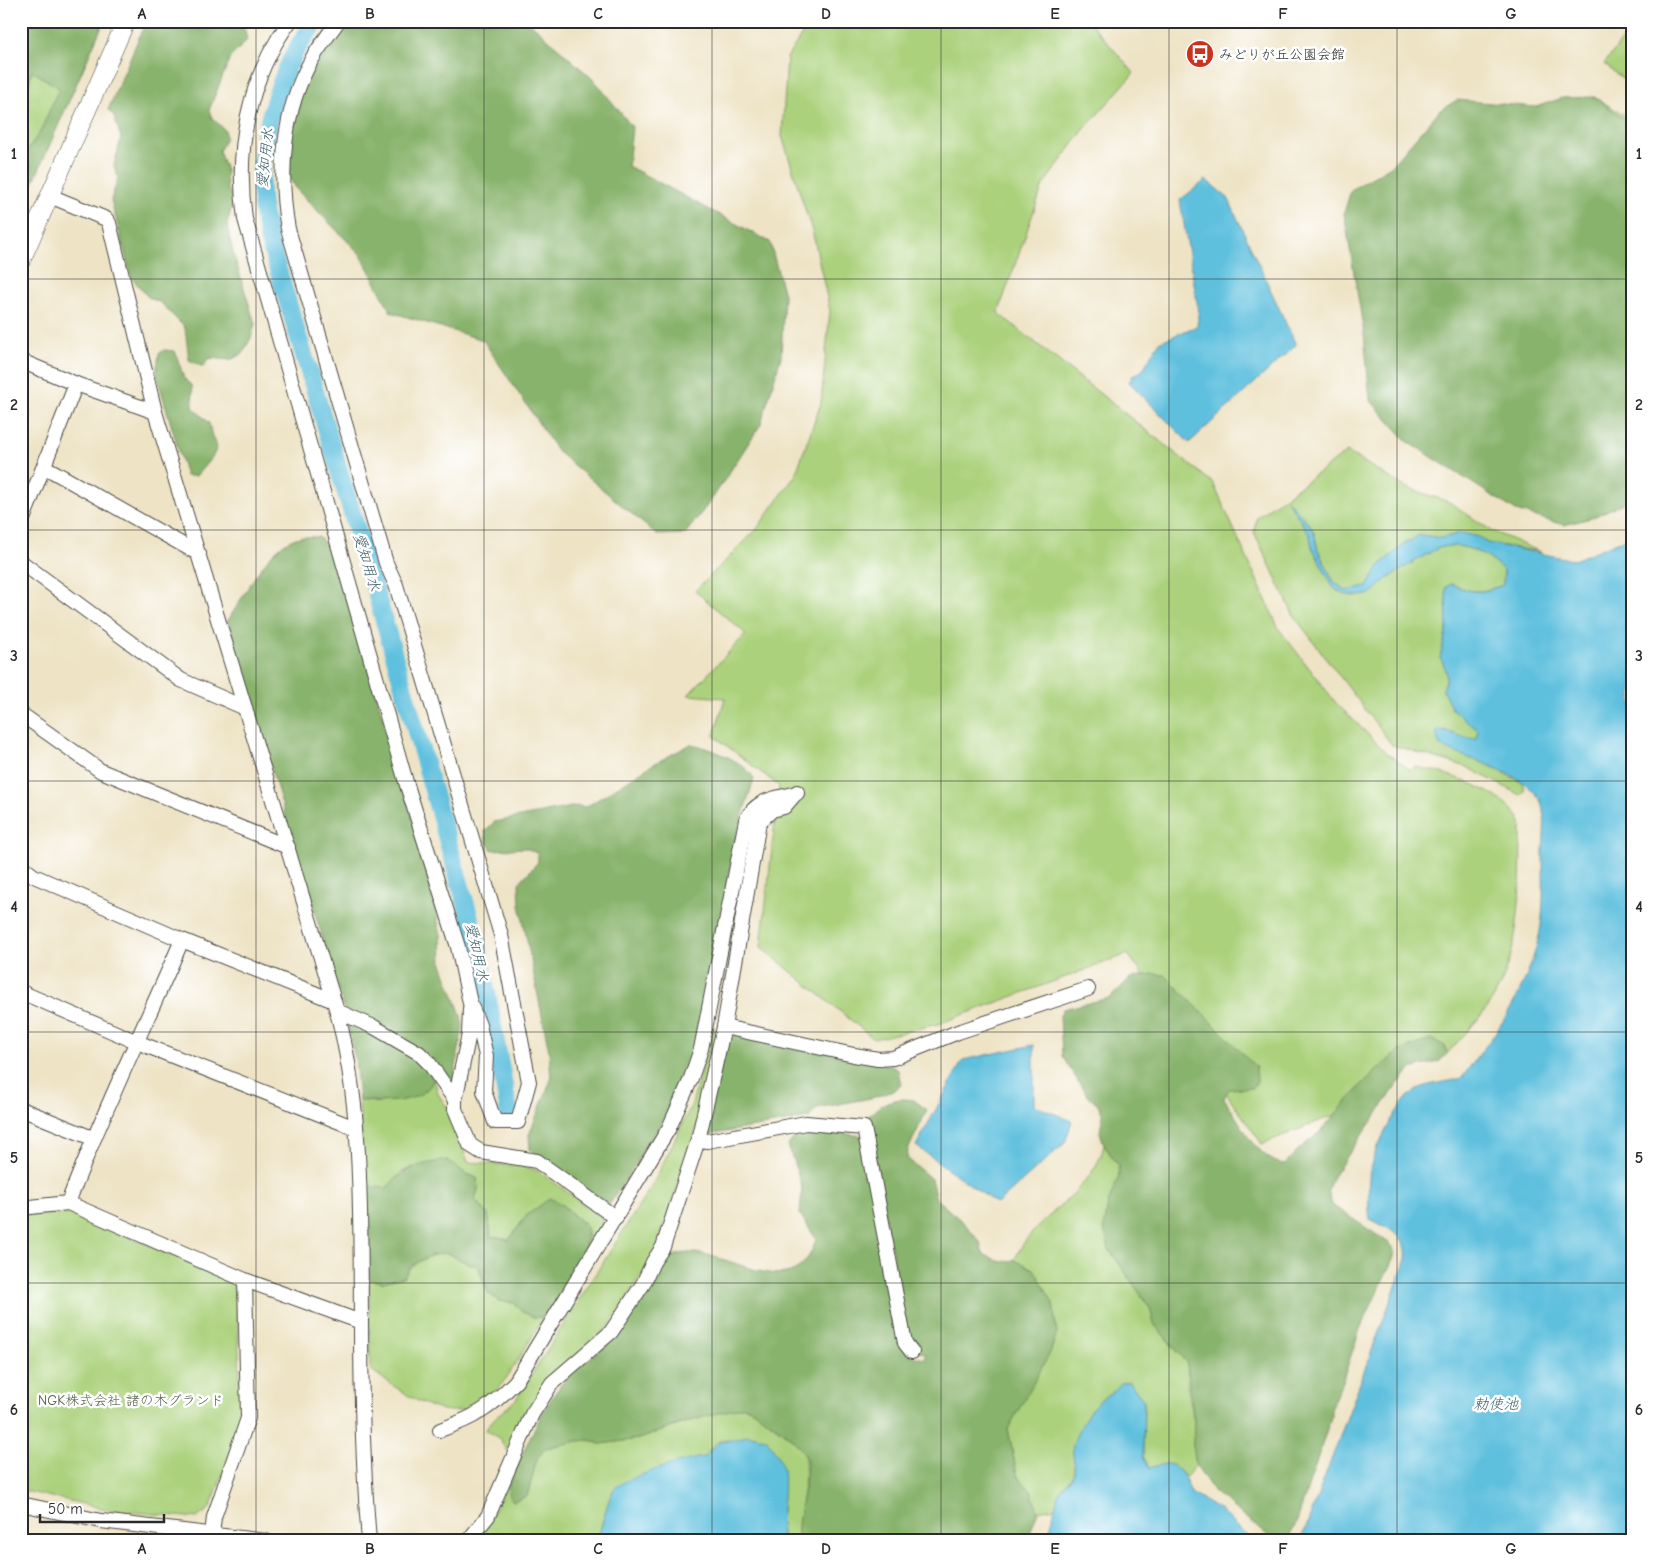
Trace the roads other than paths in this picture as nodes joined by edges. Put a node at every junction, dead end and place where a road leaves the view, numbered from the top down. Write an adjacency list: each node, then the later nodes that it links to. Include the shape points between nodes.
1 (126, 21): 4 (street)
2 (290, 21): 20 (street, via 262,70 247,116 241,178 245,219 406,782 458,946)
3 (338, 21): 20 (street, via 312,60 297,95 284,156 283,201 288,229 386,563 396,586 501,935 529,1082 518,1122 495,1122 484,1091 486,1056 479,1024)
4 (50, 196): 5 (street); 8 (street, via 109,222)
5 (21, 261)
6 (21, 361): 7 (street)
7 (76, 384): 8 (street); 9 (street)
8 (155, 412): 11 (street)
9 (45, 467): 10 (street); 11 (street)
10 (21, 524)
11 (199, 554): 13 (street)
12 (21, 562): 13 (street, via 181,680)
13 (245, 708): 15 (street)
14 (21, 714): 15 (street, via 101,771)
15 (288, 848): 21 (street)
16 (21, 866): 17 (street, via 34,876)
17 (182, 940): 21 (street); 23 (street)
18 (1088, 989): 22 (street, via 958,1032 893,1058 854,1055)
19 (21, 992): 23 (street)
20 (470, 1003): 24 (street, via 469,1034)
21 (336, 1006): 24 (street, via 419,1053 430,1063); 26 (street, via 348,1055)
22 (724, 1027): 28 (street); 31 (street, via 759,822 772,810 784,807 797,792 763,801 746,820 701,1049 669,1128)
23 (138, 1042): 26 (street); 27 (street)
24 (455, 1100): 31 (street, via 455,1109 470,1145 481,1152 536,1161)
25 (21, 1109): 27 (street)
26 (355, 1128): 33 (street, via 361,1216)
27 (92, 1138): 29 (street)
28 (698, 1140): 34 (street, via 806,1124 864,1128 905,1342); 40 (street, via 664,1247 643,1284 611,1332 552,1383 532,1414 488,1516)
29 (68, 1203): 30 (street); 32 (street)
30 (21, 1208)
31 (616, 1218): 35 (street, via 516,1381 493,1405 470,1420)
32 (245, 1280): 33 (street); 37 (street, via 248,1418 214,1517)
33 (361, 1322): 39 (street)
34 (912, 1352)
35 (440, 1430)
36 (21, 1504): 37 (street, via 101,1522)
37 (210, 1538): 38 (street)
38 (266, 1541)
39 (369, 1541)
40 (468, 1541)

